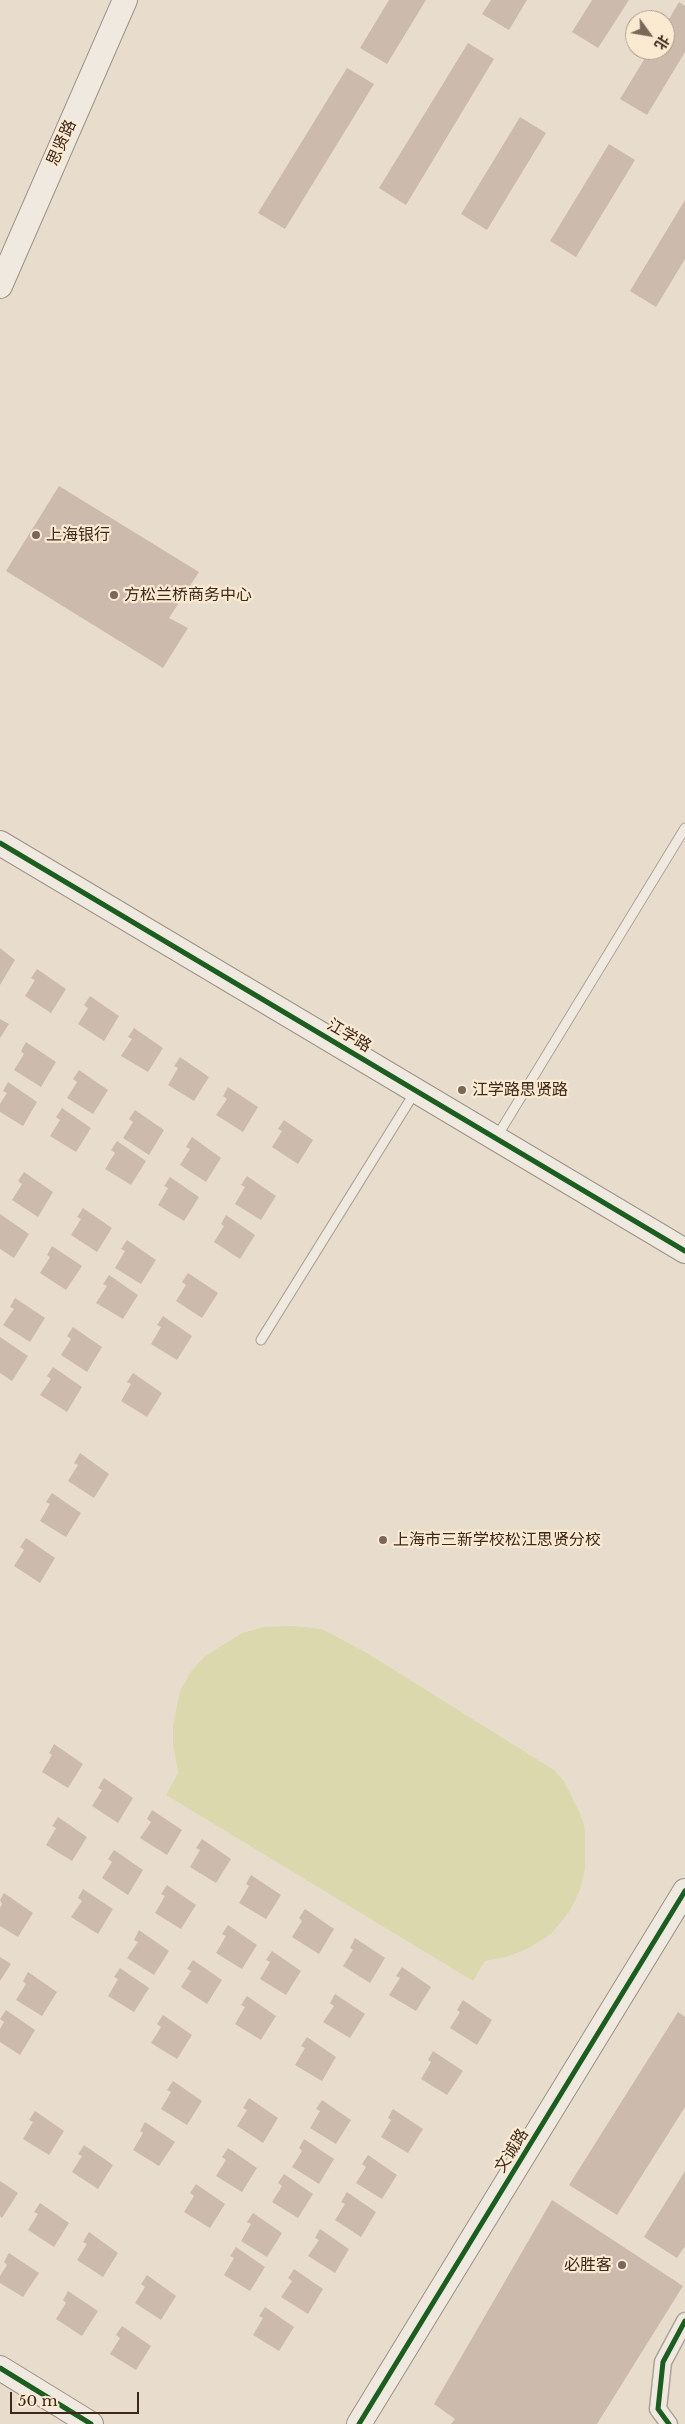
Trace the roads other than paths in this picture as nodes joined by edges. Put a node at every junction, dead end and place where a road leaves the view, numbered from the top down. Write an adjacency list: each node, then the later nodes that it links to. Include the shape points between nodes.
1 (125, 0): 2 (main road, 思贤路)
2 (0, 286)
3 (685, 828): 6 (lane)
4 (0, 843): 5 (main road, 江学路)
5 (416, 1090): 6 (main road, 江学路); 8 (lane)
6 (496, 1138): 7 (main road, 江学路)
7 (685, 1251)
8 (262, 1340)
9 (685, 1891): 13 (main road, 文诚路)
10 (685, 2321): 14 (street, via 663,2362 658,2409)
11 (0, 2368): 12 (main road)
12 (91, 2424)
13 (359, 2424)
14 (669, 2424)

